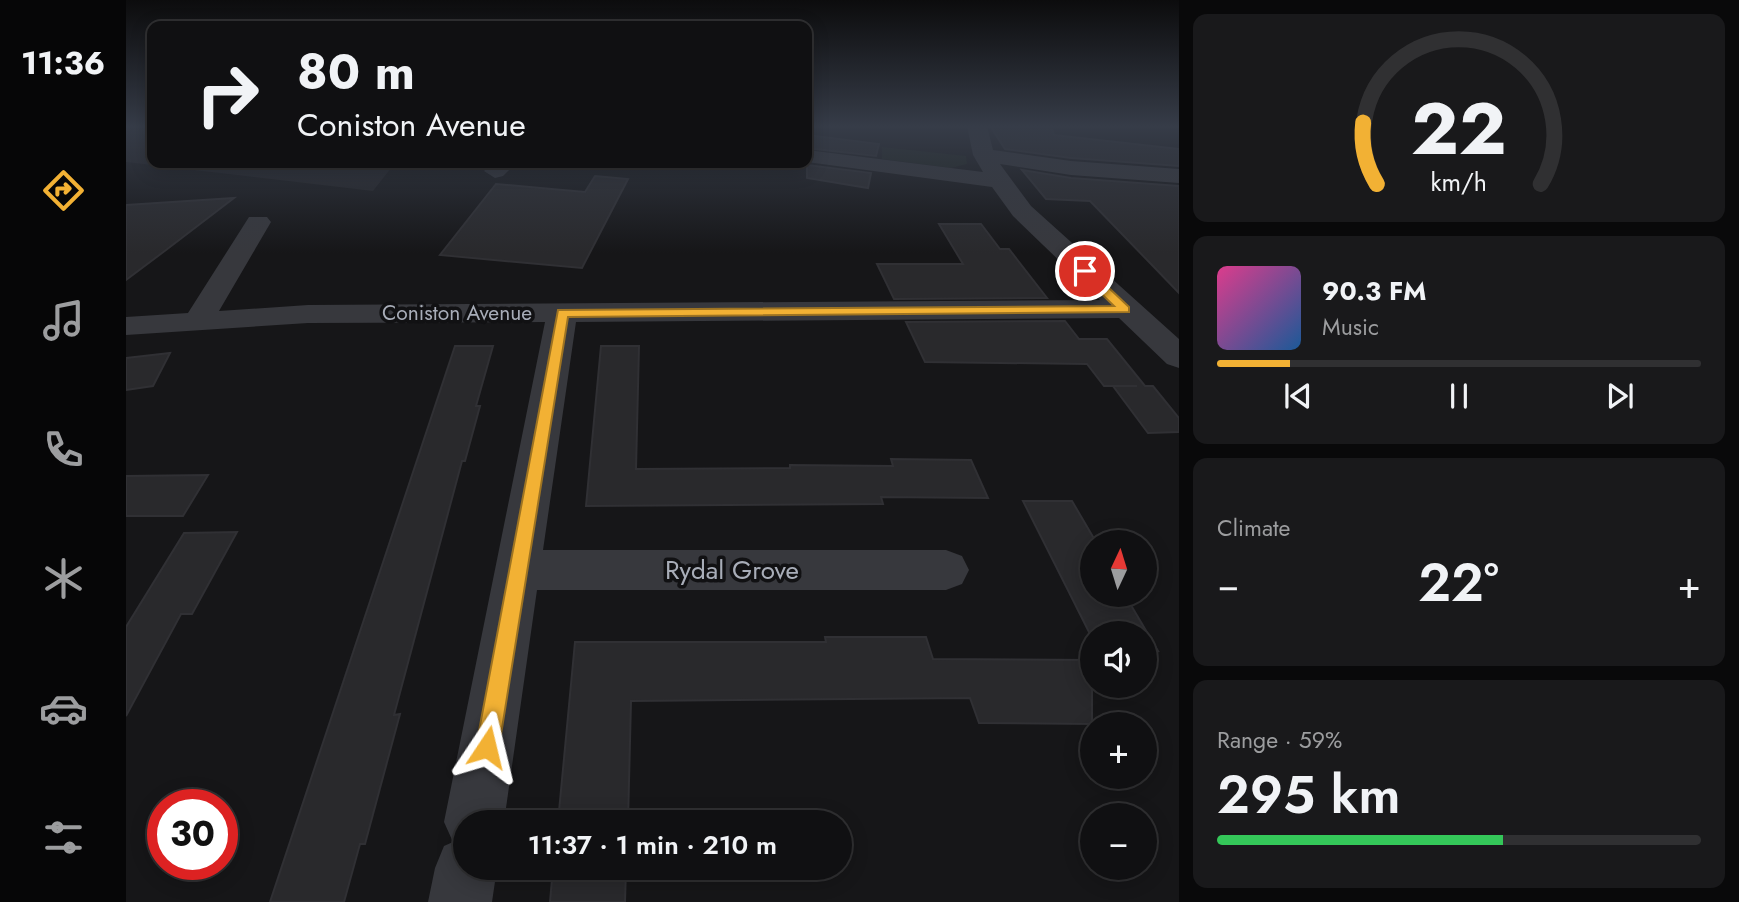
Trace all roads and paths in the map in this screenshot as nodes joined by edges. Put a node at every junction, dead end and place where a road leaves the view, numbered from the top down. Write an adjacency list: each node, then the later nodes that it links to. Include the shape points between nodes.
1 (900, 168): 5 (street)
2 (992, 168): 5 (street)
3 (1072, 168): 4 (street)
4 (1179, 176)
5 (999, 181): 7 (street, via 1022,211)
6 (258, 222): 9 (street)
7 (1125, 309): 8 (street, Coniston Avenue); 11 (street)
8 (562, 313): 9 (street, Coniston Avenue); 12 (street)
9 (199, 319): 10 (street, Coniston Avenue)
10 (126, 326)
11 (1179, 357)
12 (518, 570): 13 (street, Rydal Grove); 14 (street)
13 (946, 570)
14 (476, 810)
15 (464, 880): 16 (street)
16 (460, 902)

